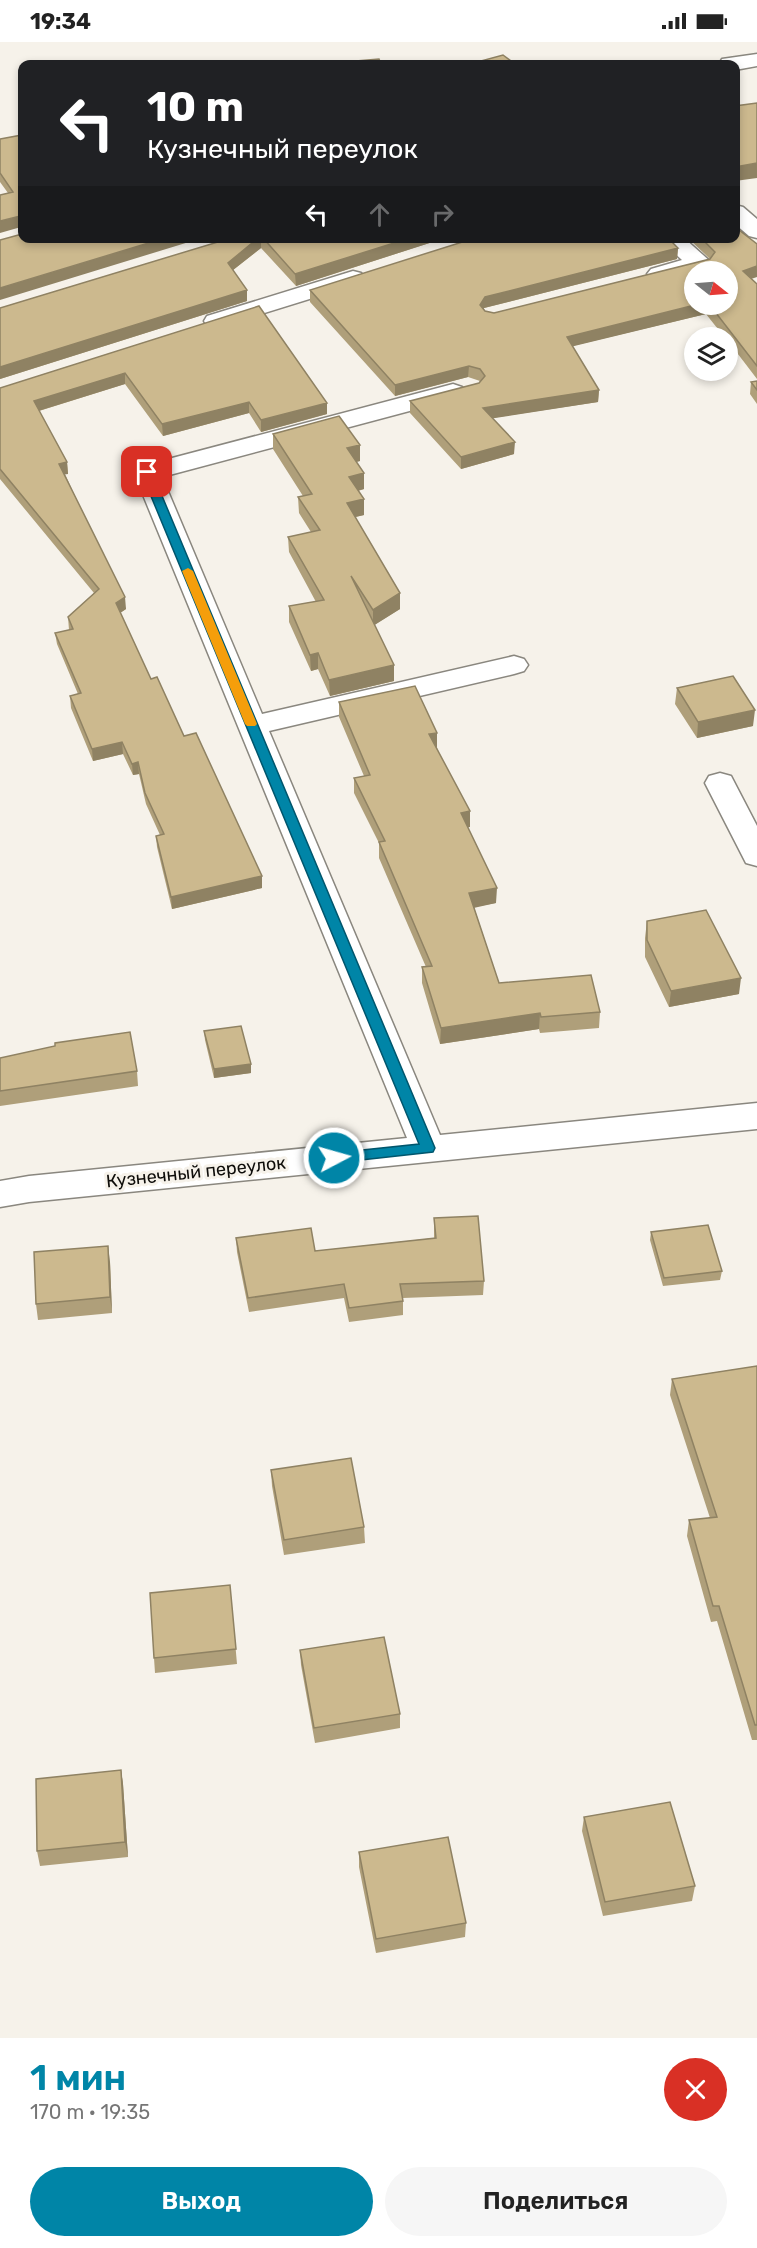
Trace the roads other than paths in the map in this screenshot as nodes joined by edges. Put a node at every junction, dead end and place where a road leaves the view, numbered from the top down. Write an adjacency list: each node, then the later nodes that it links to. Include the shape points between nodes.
1 (757, 60): 2 (street)
2 (740, 63)
3 (740, 216): 4 (street)
4 (757, 231)
5 (675, 243): 7 (street, via 700,263)
6 (377, 271): 8 (street)
7 (632, 280)
8 (194, 328)
9 (469, 387): 11 (street, via 147,472)
10 (514, 664): 11 (street)
11 (252, 726): 15 (street)
12 (720, 783): 13 (street)
13 (757, 856)
14 (757, 1116): 15 (street, Кузнечный переулок)
15 (428, 1148): 16 (street, Кузнечный переулок)
16 (0, 1194)

